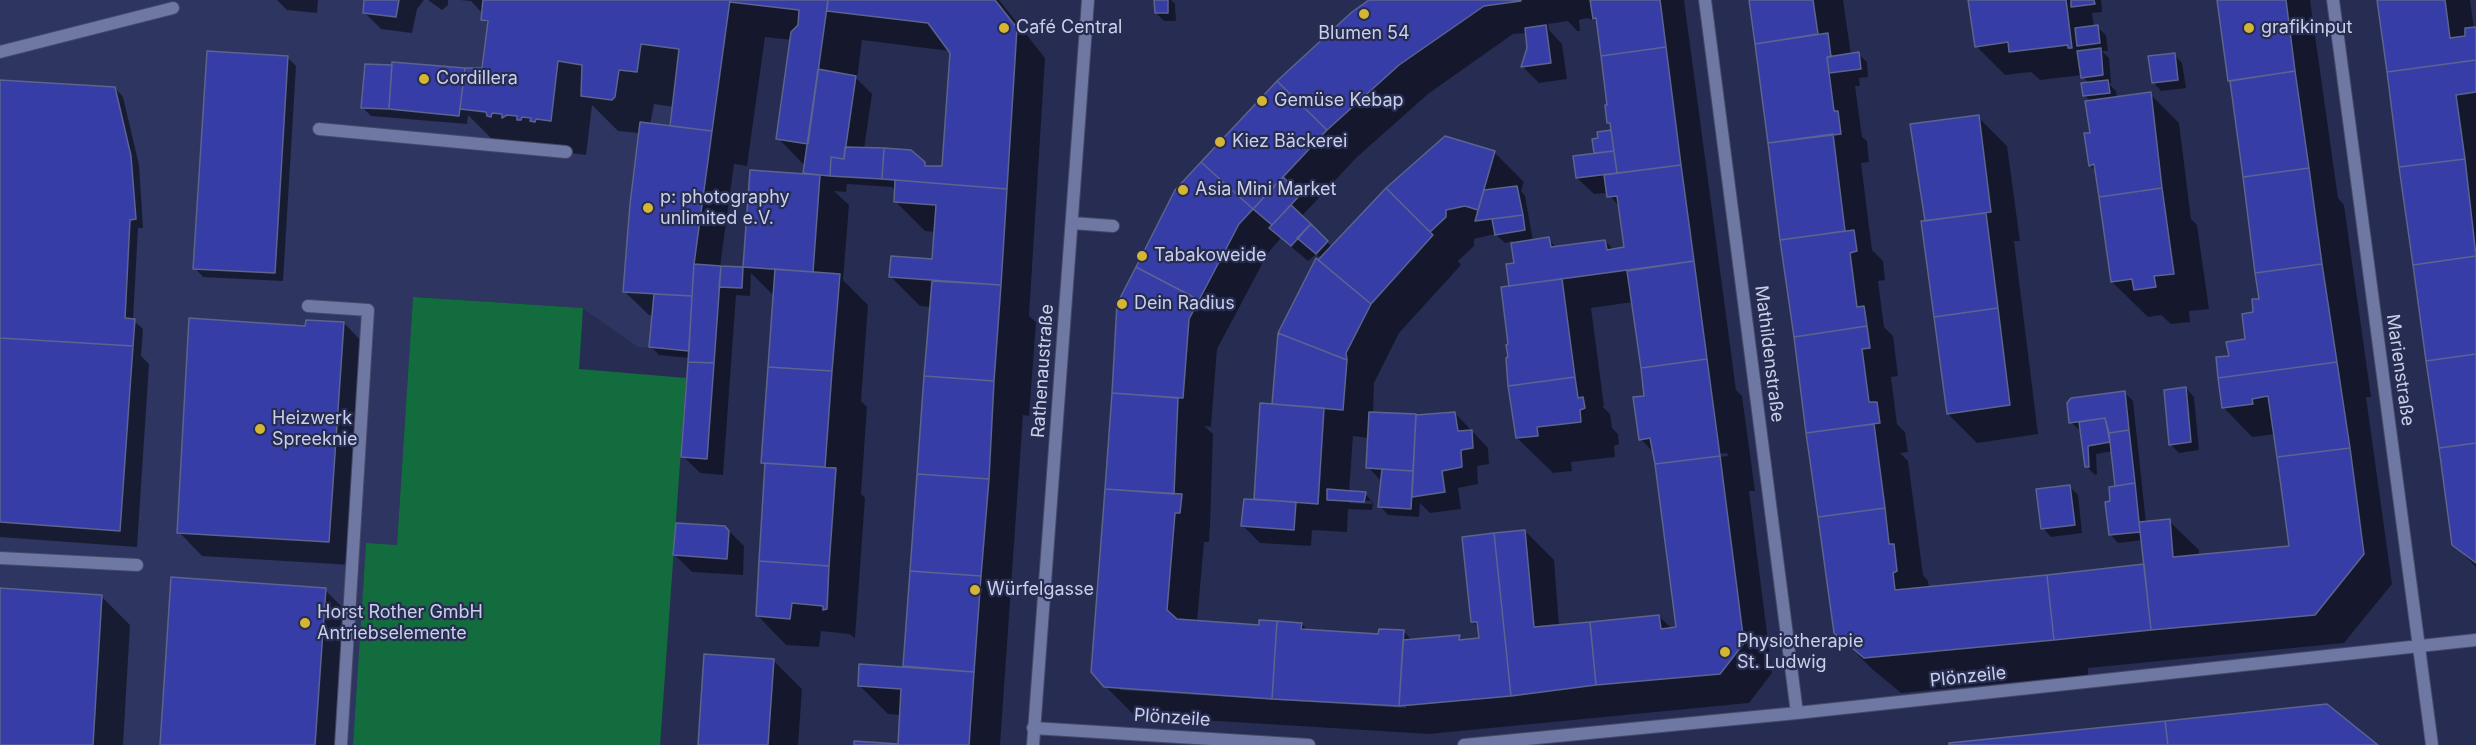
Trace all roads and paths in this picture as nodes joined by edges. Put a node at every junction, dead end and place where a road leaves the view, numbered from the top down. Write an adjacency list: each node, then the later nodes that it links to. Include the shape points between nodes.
1 (1088, 0): 8 (street, Rathenaustraße)
2 (1705, 0): 15 (street, Mathildenstraße)
3 (2333, 0): 14 (street, Marienstraße)
4 (172, 8): 5 (street)
5 (0, 52)
6 (319, 129): 7 (street)
7 (566, 152)
8 (1072, 224): 9 (street); 16 (street, Rathenaustraße)
9 (1113, 226)
10 (308, 306): 17 (street, via 368,310)
11 (0, 558): 12 (street)
12 (137, 565)
13 (2476, 640): 14 (street, Plönzeile)
14 (2419, 646): 15 (street, Plönzeile); 21 (street, Marienstraße)
15 (1797, 713): 20 (street, Plönzeile)
16 (1034, 728): 18 (street, Rathenaustraße); 19 (street, Plönzeile)
17 (341, 745)
18 (1032, 745)
19 (1309, 745)
20 (1464, 745)
21 (2432, 745)

